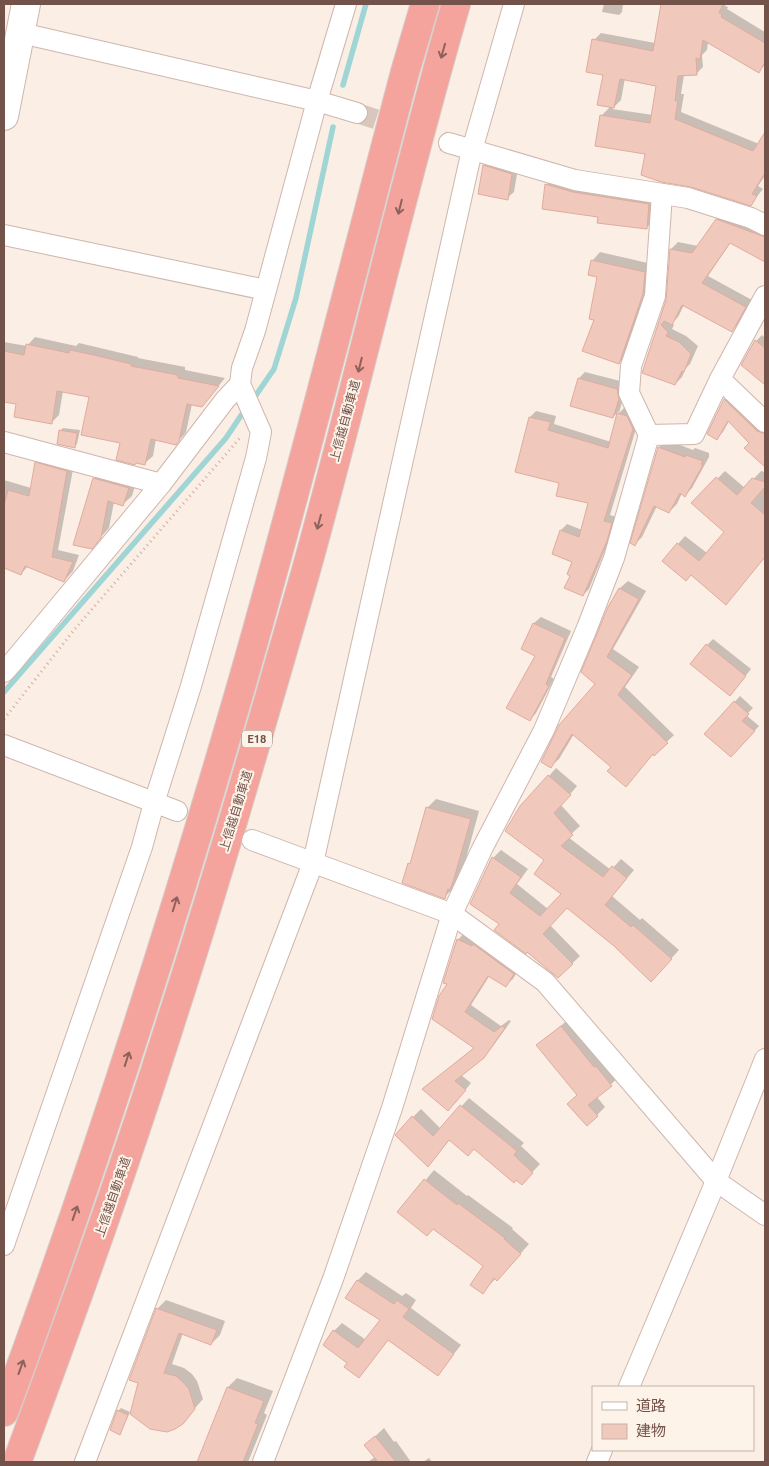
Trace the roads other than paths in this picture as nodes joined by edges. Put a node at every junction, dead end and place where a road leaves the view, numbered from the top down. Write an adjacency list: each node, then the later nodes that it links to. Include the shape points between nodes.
1 (26, 4): 6 (main road)
2 (346, 4): 7 (street)
3 (425, 4): 35 (highway, E18, one-way to 3, via 108,1115 210,793 278,553)
4 (456, 4): 36 (highway, 上信越自動車道 / E18, one-way to 36, via 306,569 238,808 138,1125)
5 (514, 4): 11 (street)
6 (21, 33): 7 (street); 9 (main road)
7 (317, 101): 8 (street); 15 (street)
8 (358, 113)
9 (4, 116)
10 (450, 143): 11 (street)
11 (472, 150): 12 (street, via 575,180); 28 (street)
12 (662, 194): 13 (street, via 688,198); 20 (street, via 655,296 631,366 629,393)
13 (765, 225)
14 (4, 235): 15 (street)
15 (266, 290): 18 (street, via 242,368)
16 (765, 296): 17 (street)
17 (720, 379): 19 (street); 20 (street, via 694,434)
18 (242, 387): 22 (street, via 225,400); 25 (street, via 261,432 256,458)
19 (765, 422)
20 (649, 435): 29 (street, via 614,558 584,636 544,730)
21 (4, 442): 22 (street)
22 (161, 484): 23 (street)
23 (4, 672)
24 (4, 745): 25 (street)
25 (154, 802): 26 (street); 33 (street, via 139,856)
26 (177, 812)
27 (252, 840): 28 (street)
28 (313, 863): 29 (street); 37 (street)
29 (452, 914): 31 (street, via 545,982); 38 (street, via 392,1108 333,1279)
30 (765, 1059): 31 (street)
31 (716, 1181): 32 (street); 34 (street)
32 (765, 1215)
33 (4, 1245)
34 (629, 1386)
35 (4, 1412)
36 (17, 1462)
37 (85, 1462)
38 (263, 1462)

